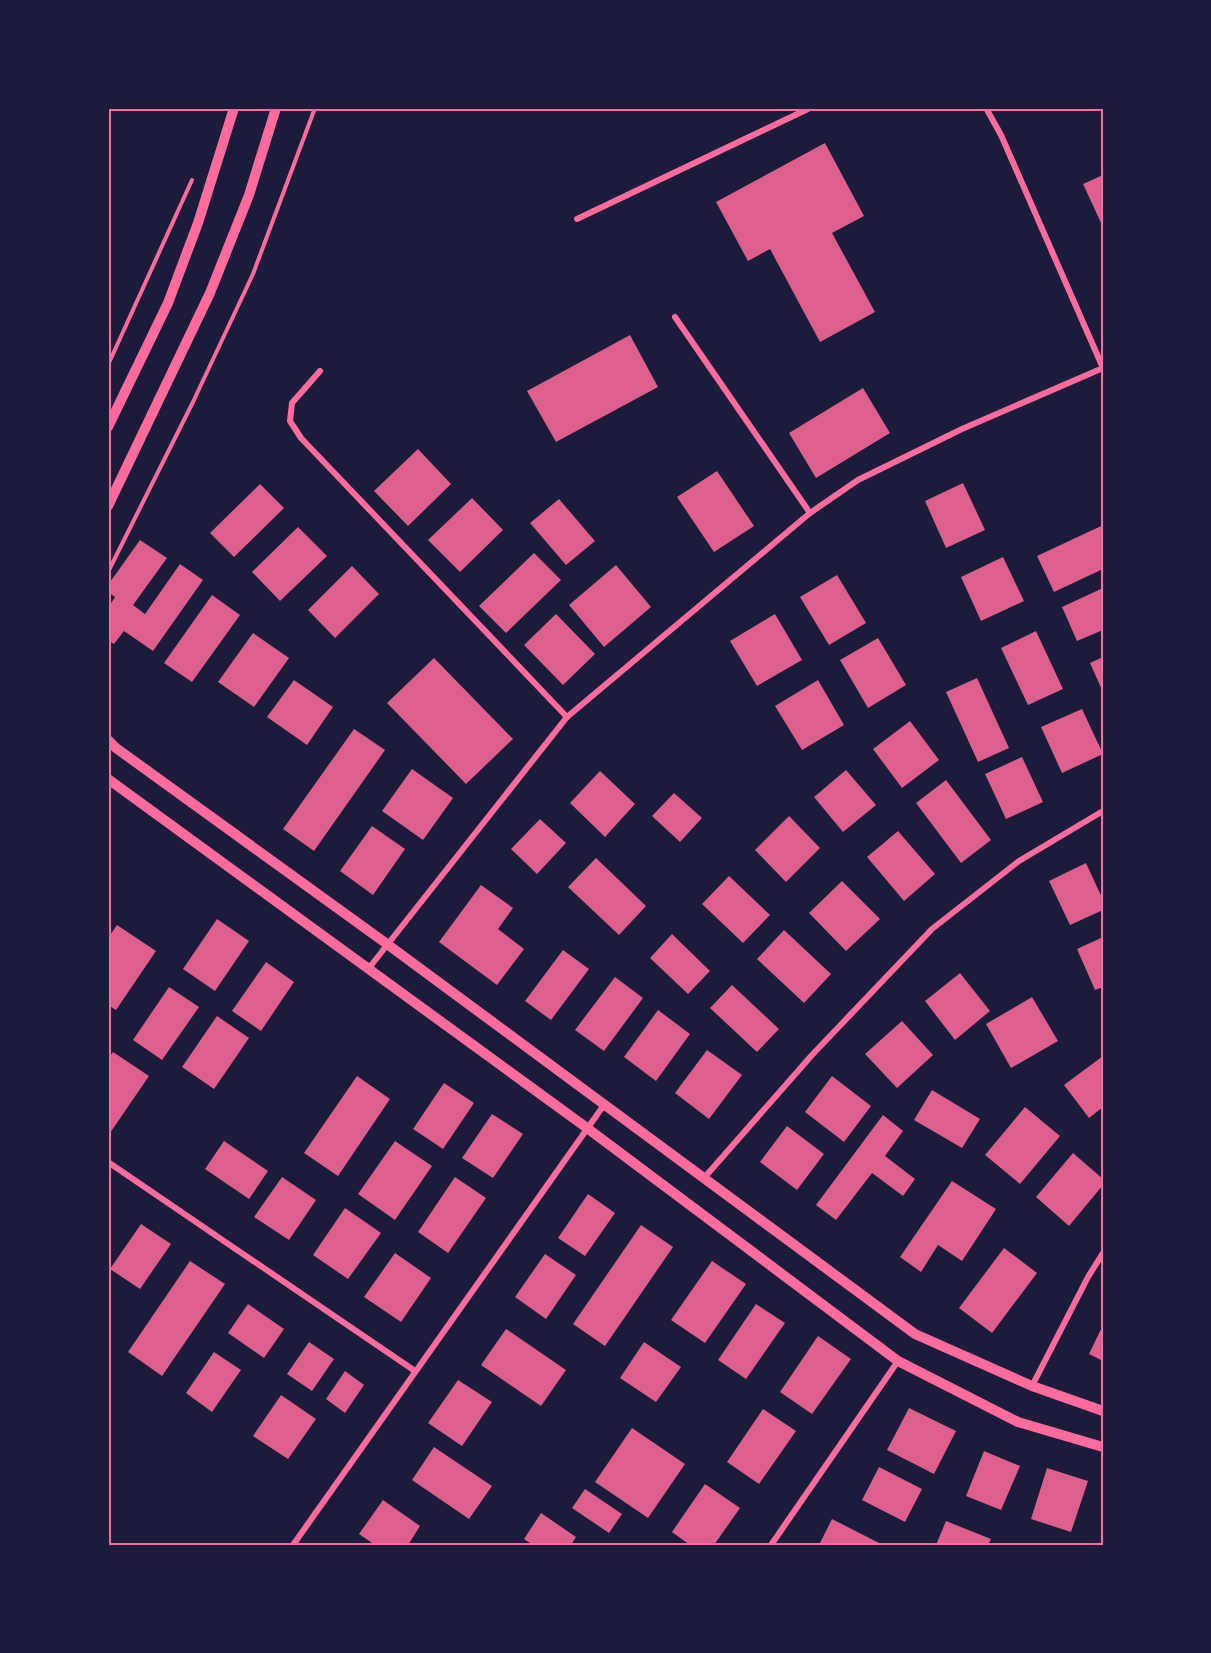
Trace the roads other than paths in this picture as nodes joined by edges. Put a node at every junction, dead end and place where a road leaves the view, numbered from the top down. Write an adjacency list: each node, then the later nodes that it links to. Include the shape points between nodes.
1 (234, 108): 9 (street, via 168,303)
2 (276, 108): 10 (street, via 249,195 210,293)
3 (810, 108): 5 (street)
4 (986, 108): 7 (street)
5 (577, 219)
6 (675, 318): 11 (street)
7 (1103, 368): 11 (street, via 962,429 858,480)
8 (320, 371): 12 (street, via 292,403 290,421 301,438)
9 (108, 427)
10 (108, 507)
11 (810, 513): 12 (street)
12 (567, 717): 16 (street)
13 (108, 740): 16 (street)
14 (108, 779): 17 (street)
15 (1103, 811): 21 (street, via 1019,861 932,929 812,1055)
16 (387, 944): 17 (street); 18 (street)
17 (369, 968): 19 (street)
18 (604, 1104): 19 (street); 21 (street)
19 (587, 1128): 23 (street); 24 (street)
20 (108, 1162): 24 (street)
21 (704, 1178): 25 (street, via 915,1334)
22 (1103, 1253): 25 (street)
23 (898, 1361): 27 (street, via 1018,1422); 29 (street)
24 (415, 1371): 28 (street)
25 (1032, 1386): 26 (street)
26 (1103, 1411)
27 (1103, 1447)
28 (292, 1545)
29 (771, 1545)

